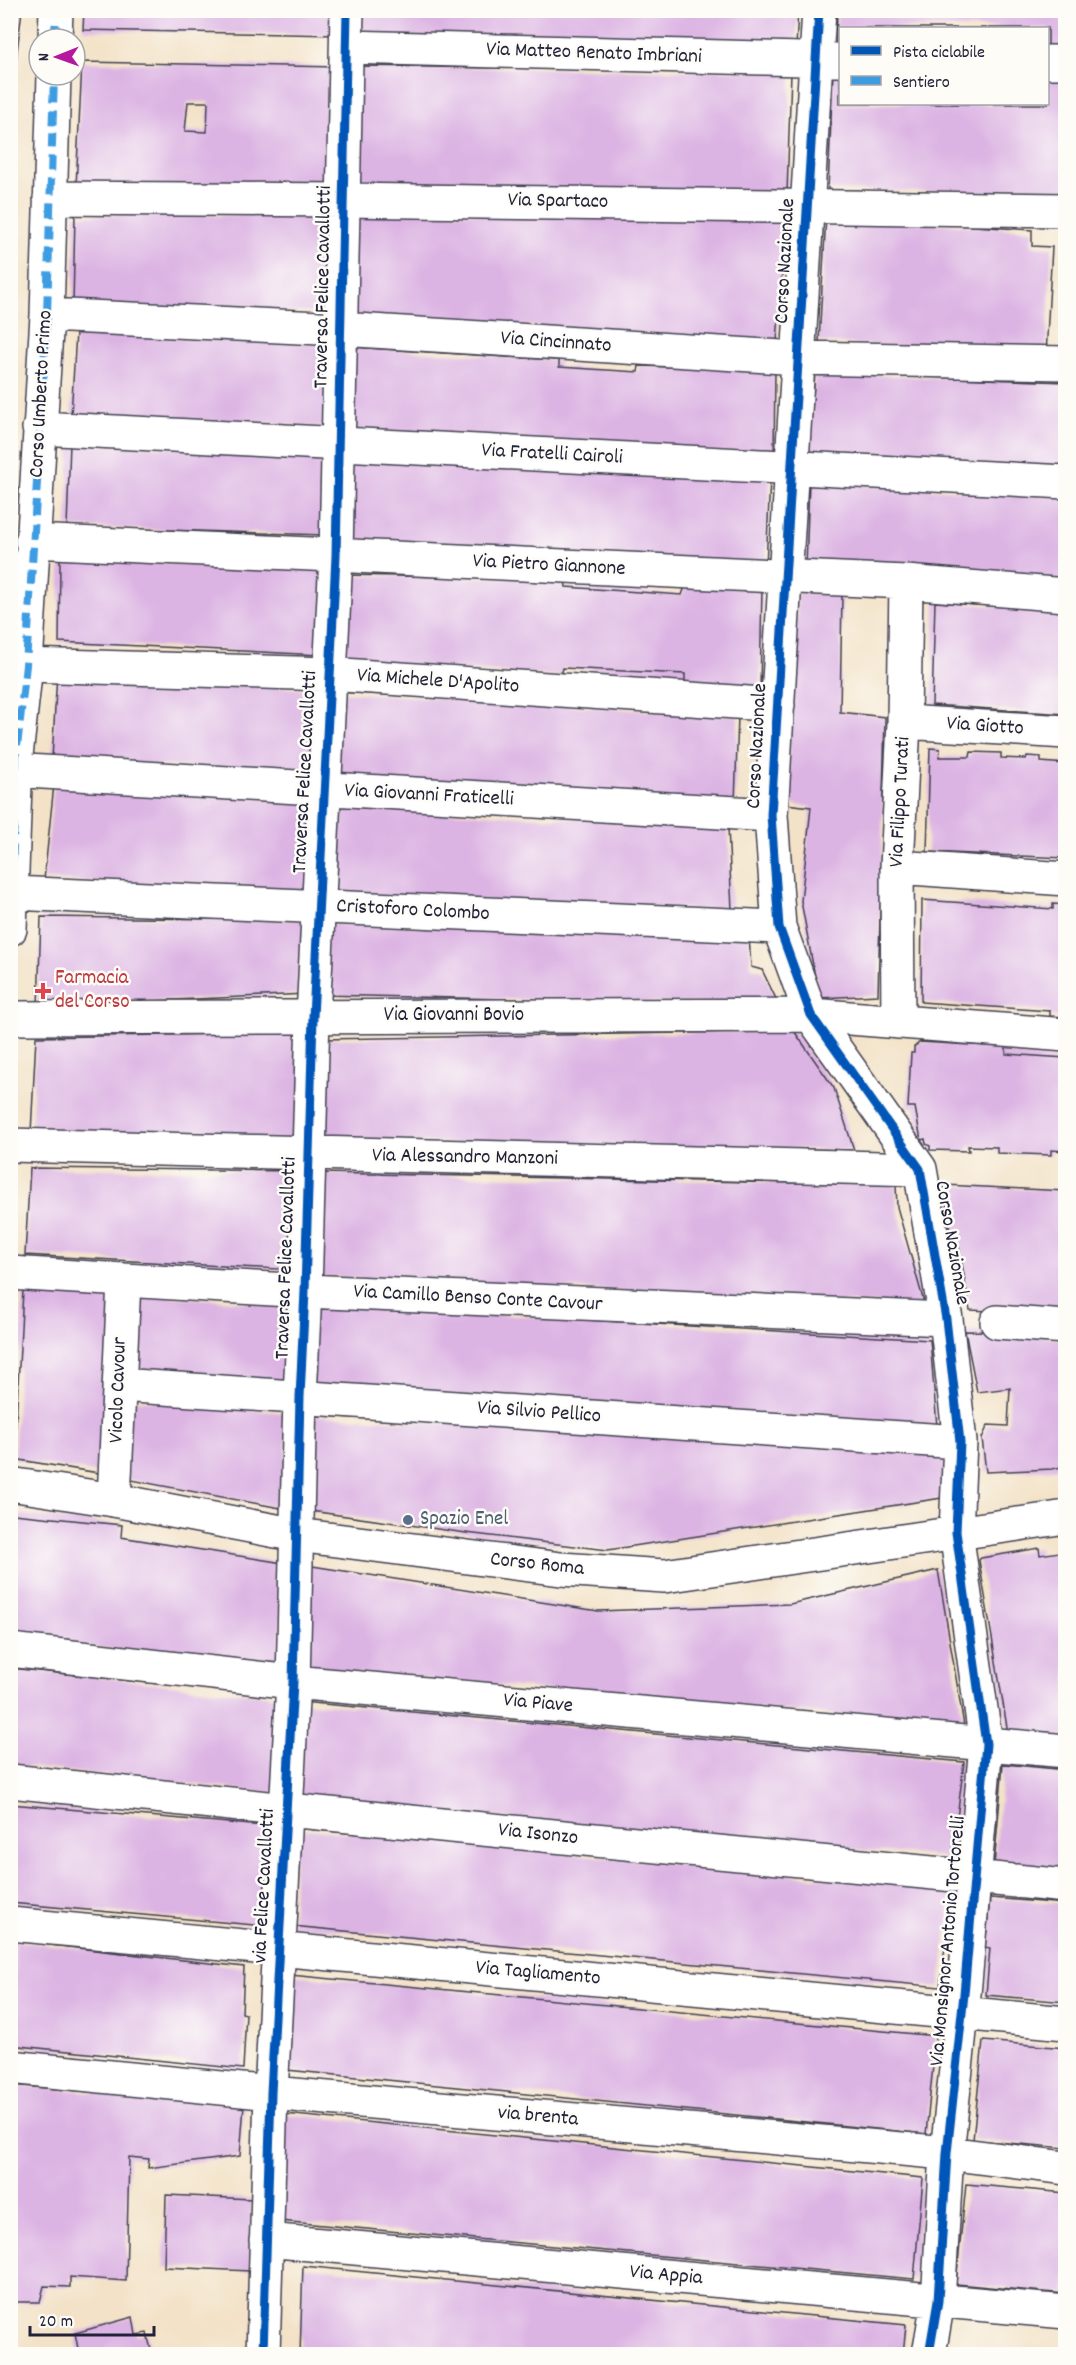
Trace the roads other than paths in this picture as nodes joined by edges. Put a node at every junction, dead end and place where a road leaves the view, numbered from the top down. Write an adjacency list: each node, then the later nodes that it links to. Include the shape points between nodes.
1 (56, 10): 4 (street)
2 (347, 10): 5 (street, Traversa Felice Cavallotti)
3 (819, 10): 6 (street, Corso Nazionale)
4 (55, 27)
5 (347, 47): 6 (street, Via Matteo Renato Imbriani); 11 (street, Traversa Felice Cavallotti)
6 (828, 60): 12 (street, Corso Nazionale)
7 (1049, 62): 8 (street)
8 (1065, 62)
9 (54, 87): 10 (street, Corso Umberto Primo)
10 (50, 198): 11 (street, Via Spartaco); 14 (street, Corso Umberto Primo)
11 (344, 200): 12 (street, Via Spartaco); 15 (street, Traversa Felice Cavallotti)
12 (807, 205): 13 (street, Via Spartaco); 16 (street, Corso Nazionale)
13 (1065, 210)
14 (47, 315): 15 (street, Via Cincinnato); 18 (street, Corso Umberto Primo)
15 (341, 329): 16 (street, Via Cincinnato); 19 (street, Traversa Felice Cavallotti)
16 (798, 358): 17 (street, Via Cincinnato); 20 (street, Corso Nazionale)
17 (1065, 363)
18 (39, 428): 19 (street, Via Fratelli Cairoli); 22 (street, Corso Umberto Primo)
19 (339, 442): 20 (street, Via Fratelli Cairoli); 23 (street, Traversa Felice Cavallotti)
20 (791, 469): 21 (street, Via Fratelli Cairoli); 24 (street, Corso Nazionale)
21 (1065, 482)
22 (32, 541): 23 (street, Via Pietro Giannone); 27 (street, Corso Umberto Primo)
23 (336, 556): 24 (street, Via Pietro Giannone); 28 (street, Traversa Felice Cavallotti)
24 (785, 578): 25 (street, Via Pietro Giannone); 29 (street, Corso Nazionale)
25 (906, 582): 26 (street, Via Pietro Giannone); 30 (street, Via Filippo Turati)
26 (1065, 595)
27 (26, 665): 28 (street, Via Michele D'Apolito); 32 (street, Corso Umberto Primo)
28 (329, 674): 29 (street, Via Michele D'Apolito); 33 (street, Traversa Felice Cavallotti)
29 (778, 705): 34 (street, Corso Nazionale)
30 (904, 722): 31 (street, Via Giotto); 35 (street, Via Filippo Turati)
31 (1065, 732)
32 (13, 770): 33 (street, Via Giovanni Fraticelli); 37 (street, Corso Umberto Primo)
33 (323, 790): 34 (street, Via Giovanni Fraticelli); 38 (street, Traversa Felice Cavallotti)
34 (771, 815): 39 (street, Corso Nazionale)
35 (897, 867): 36 (street); 43 (street, Via Filippo Turati)
36 (1065, 879)
37 (11, 904): 38 (street, Cristoforo Colombo)
38 (318, 906): 39 (street, Cristoforo Colombo); 41 (street, Traversa Felice Cavallotti)
39 (779, 927): 40 (street, Corso Nazionale)
40 (811, 1015): 41 (street, Via Giovanni Bovio); 43 (street, Via Giovanni Bovio); 47 (street, Corso Nazionale)
41 (313, 1017): 42 (street, Via Giovanni Bovio); 46 (street, Traversa Felice Cavallotti)
42 (10, 1018)
43 (898, 1022): 44 (street, Via Giovanni Bovio)
44 (1065, 1035)
45 (10, 1144): 46 (street, Via Alessandro Manzoni)
46 (308, 1154): 47 (street, Via Alessandro Manzoni); 50 (street, Traversa Felice Cavallotti)
47 (920, 1169): 51 (street, Corso Nazionale)
48 (10, 1273): 49 (street, Via Camillo Benso Conte Cavour)
49 (124, 1281): 50 (street, Via Camillo Benso Conte Cavour); 54 (street, Vicolo Cavour)
50 (305, 1291): 51 (street, Via Camillo Benso Conte Cavour); 55 (street, Traversa Felice Cavallotti)
51 (946, 1319): 56 (street, Corso Nazionale)
52 (997, 1322): 53 (street)
53 (1065, 1327)
54 (118, 1385): 55 (street, Via Silvio Pellico); 58 (street, Vicolo Cavour)
55 (300, 1397): 56 (street, Via Silvio Pellico); 61 (street, Traversa Felice Cavallotti)
56 (960, 1442): 60 (street)
57 (10, 1484): 58 (street, Corso Roma)
58 (114, 1500): 61 (street, Corso Roma)
59 (1065, 1517): 60 (street, Corso Roma)
60 (956, 1532): 61 (street, Corso Roma, via 664,1576 561,1569); 64 (street, Via Monsignor Antonio Tortorelli)
61 (297, 1535): 63 (street, via Felice Cavallotti)
62 (10, 1650): 63 (street, Via Piave)
63 (293, 1682): 64 (street, Via Piave); 67 (street, via Felice Cavallotti)
64 (986, 1744): 65 (street, Via Piave); 68 (street, Via Monsignor Antonio Tortorelli)
65 (1065, 1751)
66 (10, 1781): 67 (street, Via Isonzo)
67 (288, 1810): 68 (street, Via Isonzo); 71 (street, via Felice Cavallotti)
68 (973, 1878): 69 (street, Via Isonzo); 72 (street, Via Monsignor Antonio Tortorelli)
69 (1065, 1886)
70 (10, 1924): 71 (street, Via Tagliamento)
71 (280, 1949): 72 (street, Via Tagliamento); 75 (street, via Felice Cavallotti)
72 (962, 2014): 73 (street, Via Tagliamento); 76 (street, Via Monsignor Antonio Tortorelli)
73 (1065, 2023)
74 (10, 2067): 75 (street, via brenta)
75 (271, 2093): 76 (street, via brenta); 78 (street, via Felice Cavallotti)
76 (947, 2153): 77 (street, via brenta); 79 (street, Via Monsignor Antonio Tortorelli)
77 (1065, 2168)
78 (266, 2240): 79 (street, Via Appia); 81 (street)
79 (938, 2301): 80 (street, Via Appia); 82 (street, Via Monsignor Antonio Tortorelli)
80 (1065, 2312)
81 (263, 2355)
82 (929, 2355)

